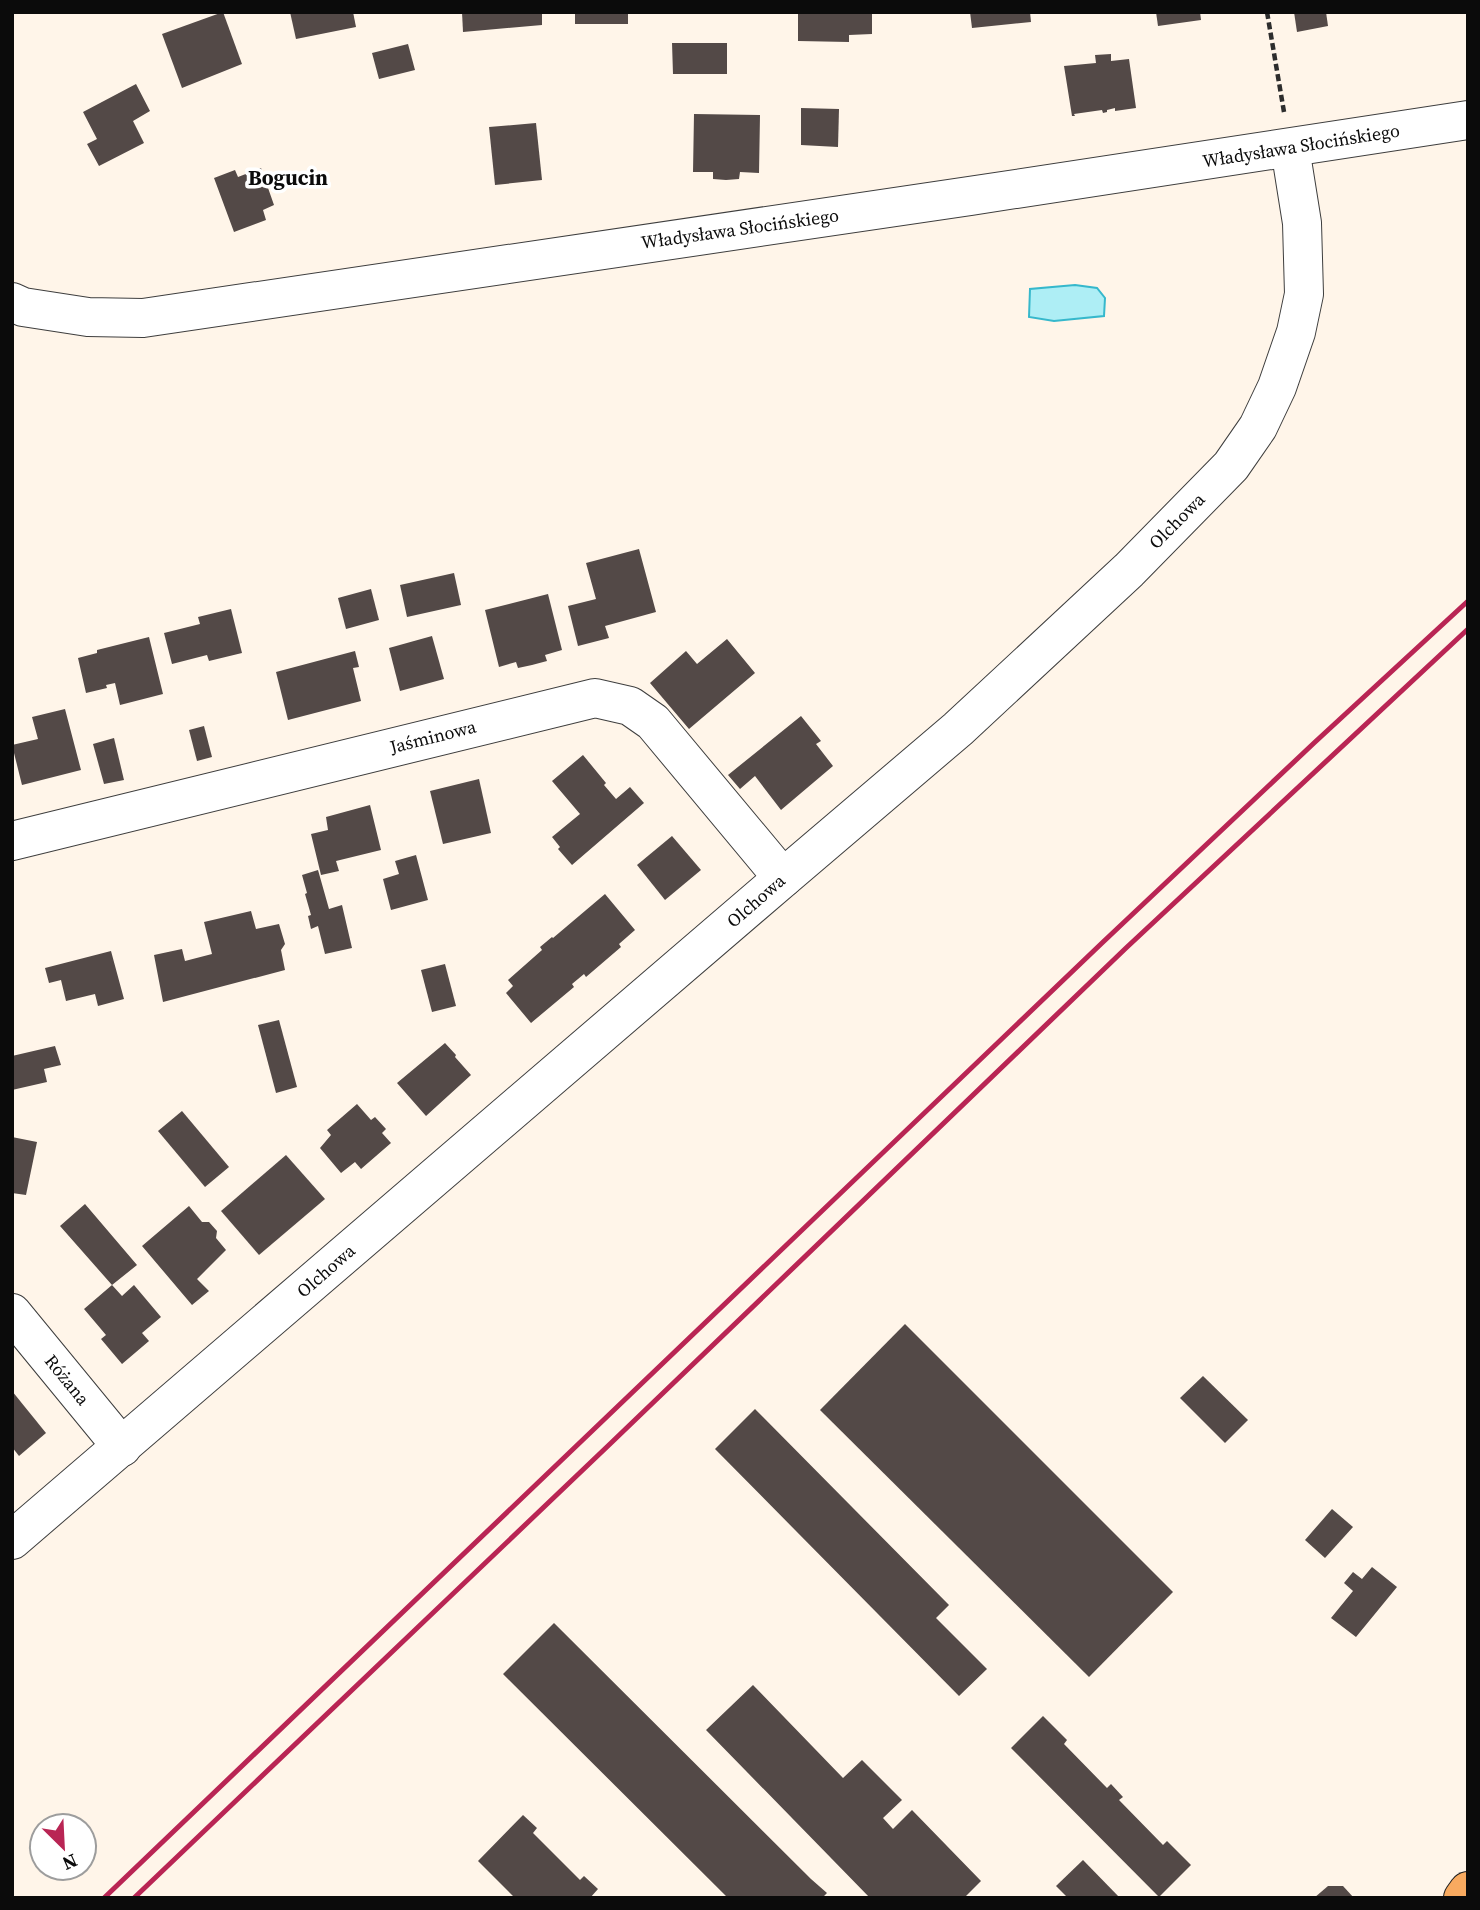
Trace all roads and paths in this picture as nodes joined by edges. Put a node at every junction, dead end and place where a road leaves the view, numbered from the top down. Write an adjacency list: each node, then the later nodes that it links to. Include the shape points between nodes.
1 (1267, 12): 3 (path)
2 (1468, 120): 3 (street, Władysława Słocińskiego)
3 (1290, 148): 4 (street, Władysława Słocińskiego, via 143,318 88,317); 6 (street, Olchowa, via 1302,223 1304,294 1277,387 1258,427 1231,466 1129,570 958,729)
4 (12, 302)
5 (12, 841): 6 (street, Jaśminowa, via 595,698 630,706 653,722)
6 (783, 878): 8 (street, Olchowa)
7 (12, 1313): 8 (street, Różana)
8 (122, 1447): 9 (street, Olchowa)
9 (12, 1540)
10 (1468, 1891): 11 (main road)
11 (1463, 1898)

